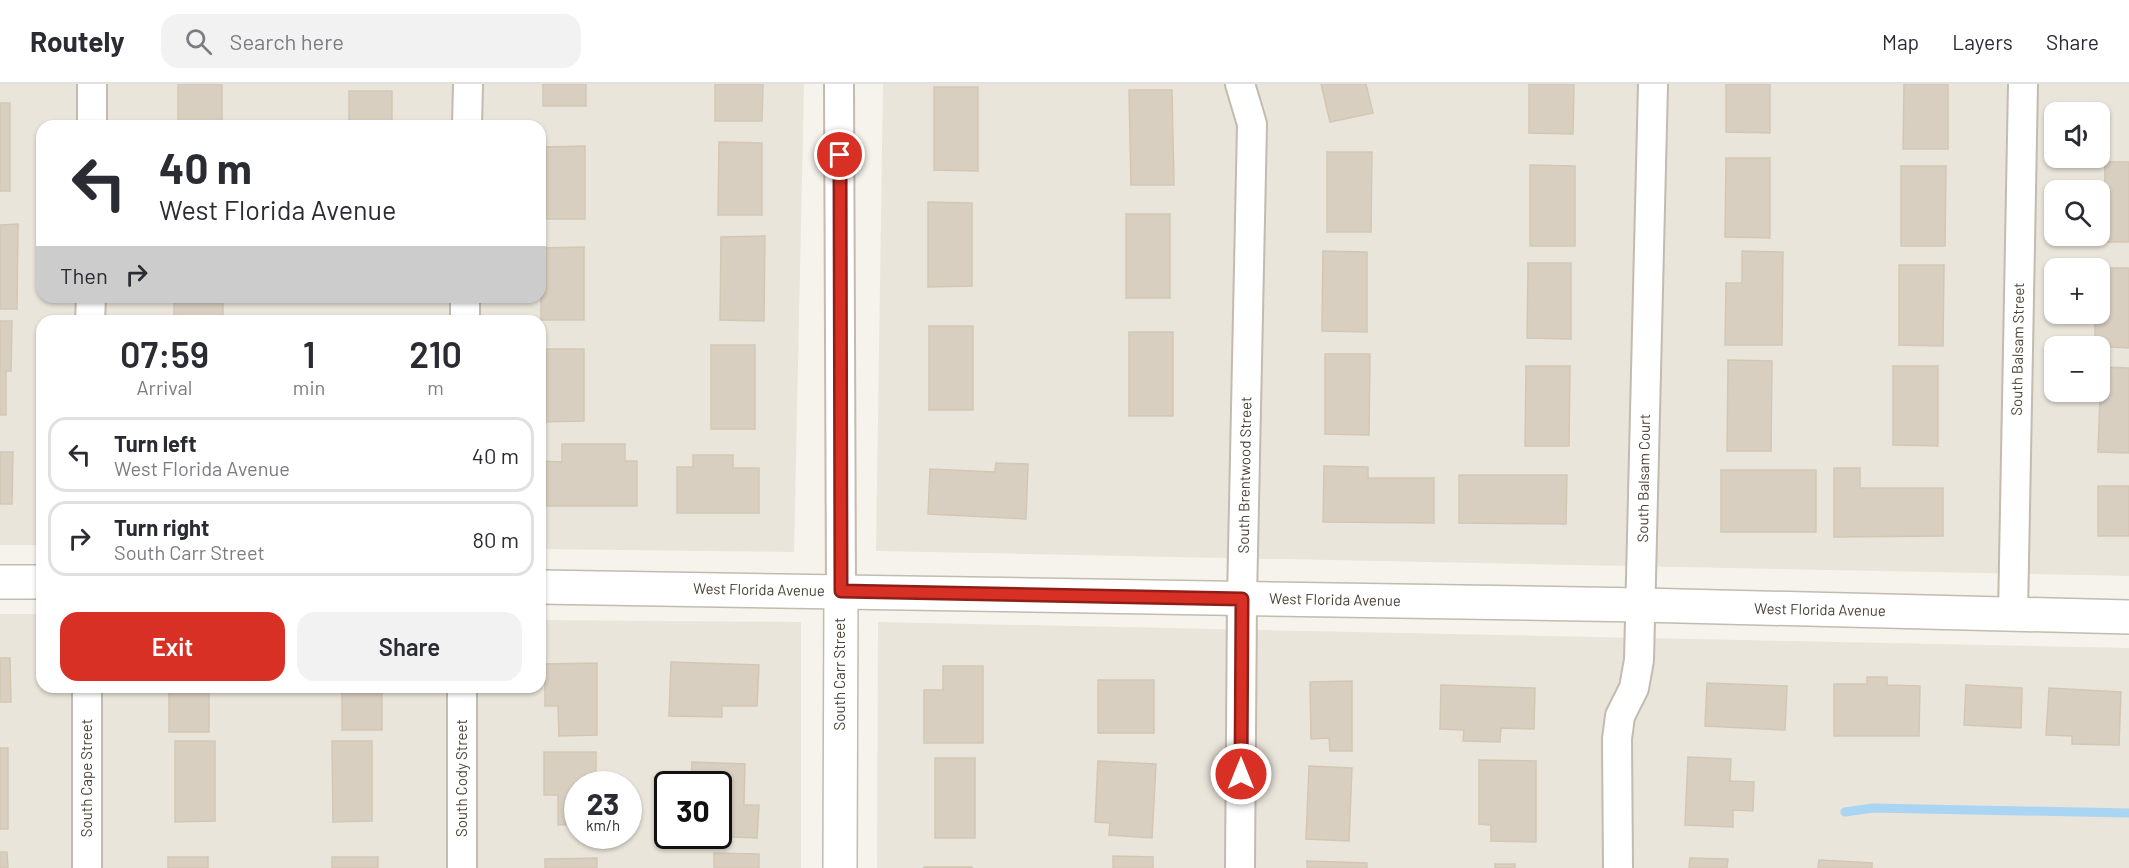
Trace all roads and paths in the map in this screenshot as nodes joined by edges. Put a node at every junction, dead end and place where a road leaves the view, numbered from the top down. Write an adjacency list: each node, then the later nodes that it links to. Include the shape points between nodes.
1 (92, 84): 7 (street)
2 (468, 84): 8 (street)
3 (839, 84): 12 (street, South Carr Street)
4 (1240, 84): 13 (street, South Brentwood Street, via 1252,124)
5 (1653, 84): 14 (street, South Balsam Court)
6 (2023, 84): 15 (street, South Balsam Street)
7 (92, 120)
8 (467, 120)
9 (0, 582): 10 (street)
10 (36, 582)
11 (546, 587): 12 (street, West Florida Avenue)
12 (841, 591): 13 (street, West Florida Avenue); 21 (street, South Carr Street)
13 (1242, 599): 14 (street, West Florida Avenue); 22 (street, South Brentwood Street)
14 (1641, 605): 15 (street, West Florida Avenue); 23 (street, South Balsam Court, via 1640,660 1634,688 1620,716 1617,739)
15 (2013, 615): 16 (street, West Florida Avenue)
16 (2129, 617)
17 (87, 693): 19 (street, South Cape Street)
18 (462, 693): 20 (street, South Cody Street)
19 (87, 868)
20 (462, 868)
21 (840, 868)
22 (1240, 868)
23 (1618, 868)

